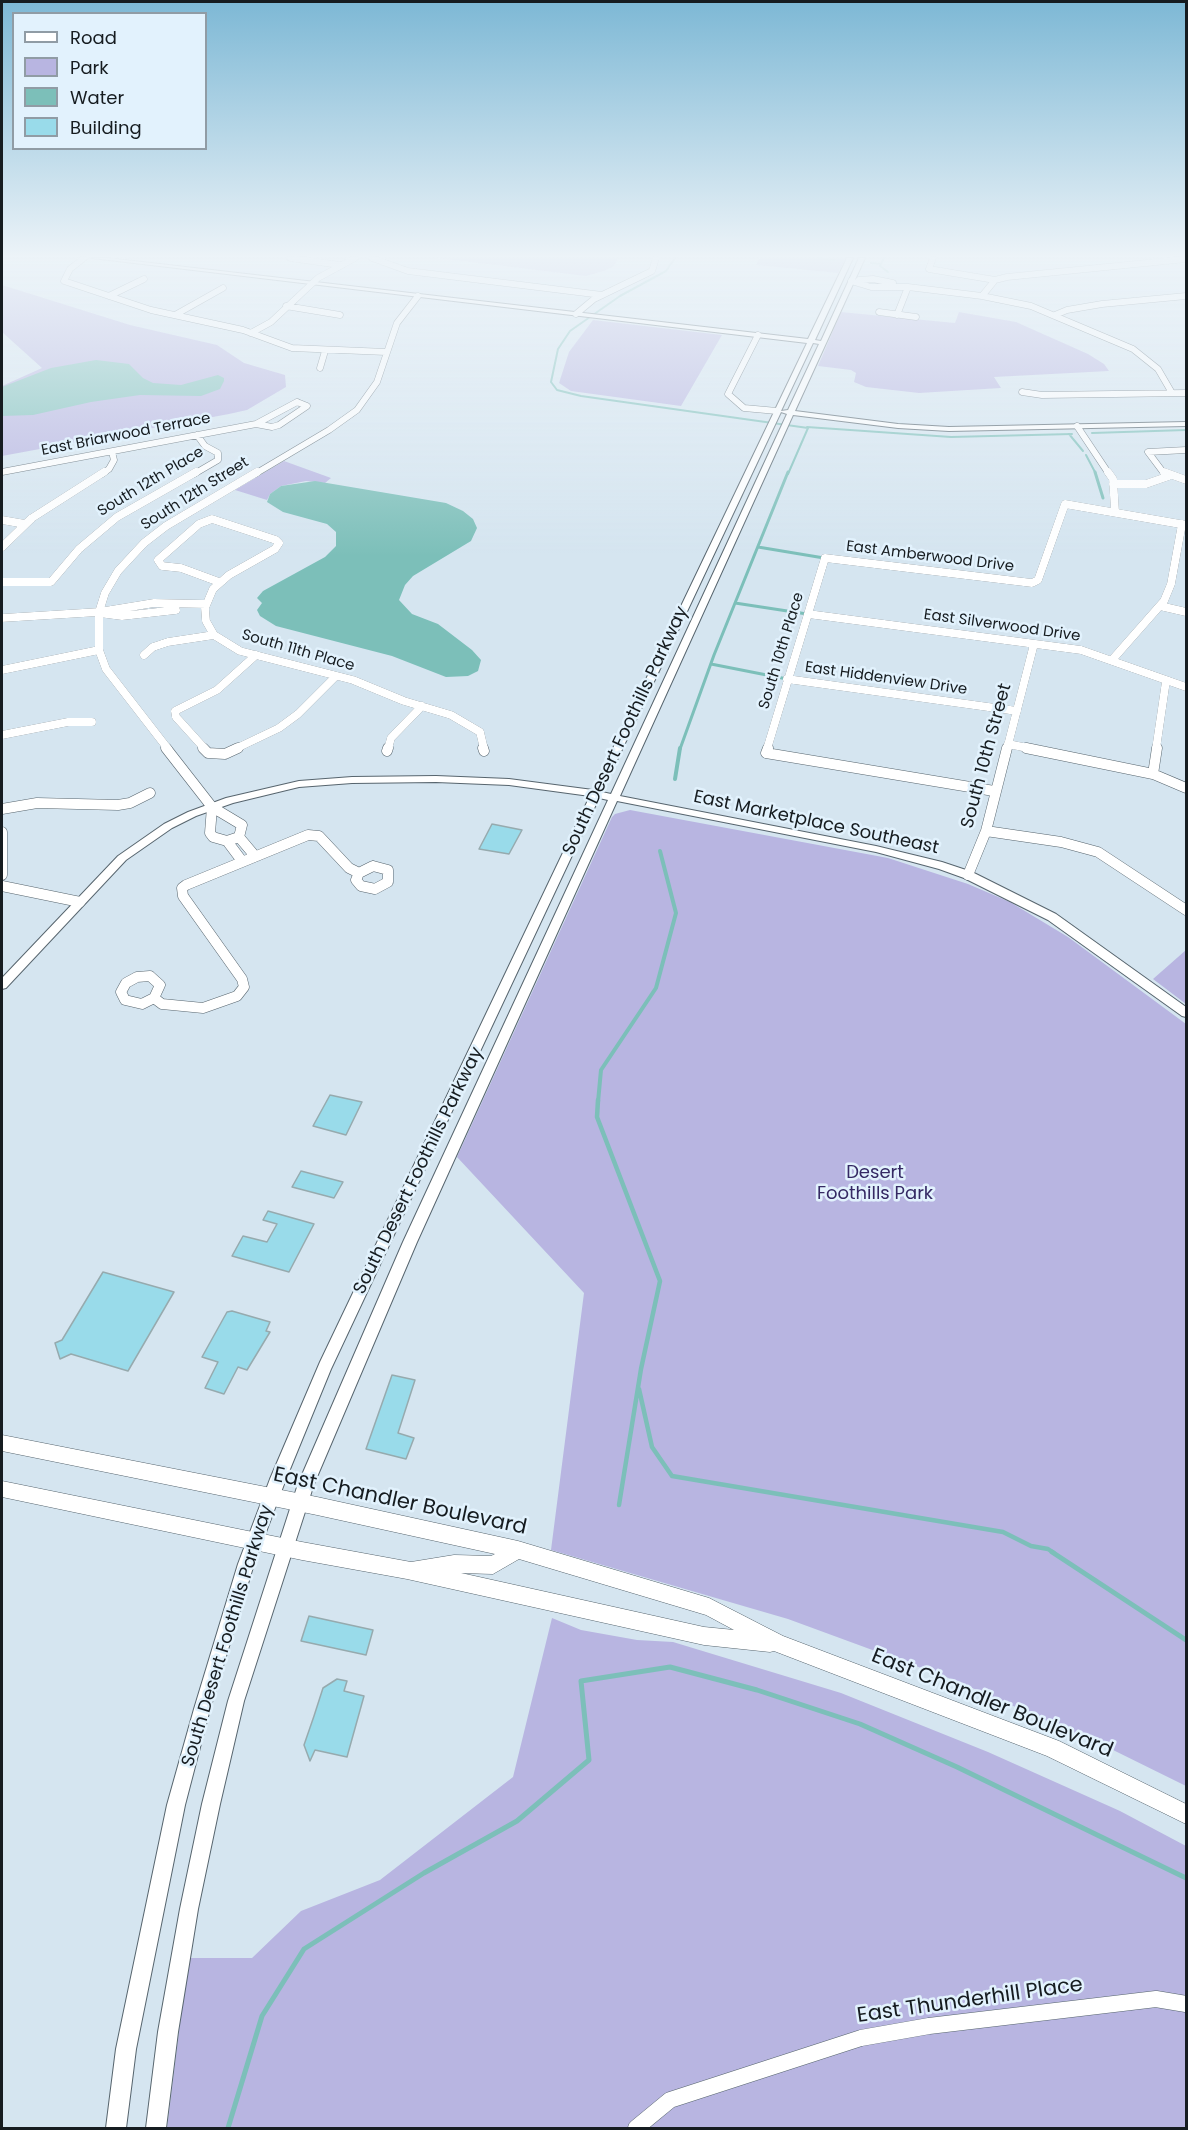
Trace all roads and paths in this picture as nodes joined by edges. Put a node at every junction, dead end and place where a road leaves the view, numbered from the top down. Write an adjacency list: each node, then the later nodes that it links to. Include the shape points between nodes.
1 (323, 357): 7 (street)
2 (384, 357): 36 (street, South 12th Street, via 375,387 357,410 144,543 118,571)
3 (746, 357): 11 (street, via 728,392 737,402 751,408)
4 (803, 357): 11 (street, South Desert Foothills Parkway)
5 (816, 357): 12 (street, South Desert Foothills Parkway)
6 (1145, 357): 9 (street, via 1158,369)
7 (320, 368)
8 (1022, 392): 9 (street)
9 (1172, 393): 10 (street)
10 (1186, 393)
11 (777, 411): 12 (street); 24 (street, South Desert Foothills Parkway)
12 (790, 413): 15 (street, via 935,429); 26 (street, South Desert Foothills Parkway)
13 (1186, 423): 15 (street)
14 (256, 424): 14 (street, East Briarwood Terrace, via 279,425 307,406 297,402); 16 (street, East Briarwood Terrace)
15 (1077, 426): 22 (street)
16 (197, 435): 18 (street, East Briarwood Terrace); 31 (street, South 12th Place, via 205,446 218,453 218,460 117,517 79,549 51,582)
17 (1186, 450): 20 (street, via 1148,452)
18 (112, 452): 19 (street, East Briarwood Terrace); 27 (street, via 114,460 109,469)
19 (2, 472)
20 (1166, 474): 21 (street); 22 (street, via 1146,484)
21 (1186, 480)
22 (1113, 482): 23 (street)
23 (1115, 512): 28 (street); 30 (street, East Amberwood Drive, via 1065,504 1038,580 1032,583)
24 (727, 518): 26 (street); 63 (street, South Desert Foothills Parkway)
25 (2, 520): 27 (street)
26 (742, 520): 64 (street, South Desert Foothills Parkway)
27 (25, 524): 29 (street)
28 (1184, 524): 35 (street, via 1171,584)
29 (2, 547)
30 (825, 558): 38 (street, South 10th Place)
31 (2, 582)
32 (219, 582): 32 (street, via 274,549 279,543 212,519 200,524 158,560 162,566 181,568); 34 (street)
33 (140, 605): 34 (street); 36 (street); 39 (street)
34 (205, 606): 39 (street); 41 (street, via 206,621)
35 (1160, 606): 37 (street); 46 (street)
36 (99, 612): 39 (street, via 110,616); 40 (street); 43 (street, South 12th Street)
37 (1186, 612)
38 (808, 614): 42 (street, East Silverwood Drive); 49 (street, South 10th Place)
39 (138, 615)
40 (2, 618)
41 (214, 635): 44 (street, via 168,642); 45 (street, South 11th Place, via 240,651)
42 (1034, 644): 46 (street, East Silverwood Drive, via 1082,650); 53 (street, South 10th Street)
43 (99, 650): 47 (street); 65 (street, South 12th Street, via 117,686)
44 (144, 655)
45 (256, 655): 48 (street, South 11th Place); 48 (street, via 217,690 175,711 208,753 216,756 237,750 279,728)
46 (1112, 660): 50 (street, East Silverwood Drive)
47 (2, 670)
48 (336, 676): 52 (street, South 11th Place)
49 (788, 679): 53 (street, East Hiddenview Drive); 61 (street, South 10th Place, via 766,753)
50 (1166, 681): 51 (street, East Silverwood Drive); 59 (street)
51 (1186, 687)
52 (422, 706): 57 (street, via 391,738); 58 (street, South 11th Place, via 451,715 480,732)
53 (1017, 711): 56 (street, South 10th Street)
54 (92, 722): 55 (street, via 68,722)
55 (2, 735)
56 (1008, 744): 59 (street); 61 (street, South 10th Street)
57 (387, 751)
58 (484, 751)
59 (1153, 774): 60 (street)
60 (1186, 788)
61 (994, 791): 67 (street, South 10th Street)
62 (150, 793): 66 (street, via 118,805 37,803)
63 (596, 794): 64 (street, East Marketplace Southeast); 65 (street, East Marketplace Southeast, via 488,781 406,778 323,781 261,791); 84 (street, South Desert Foothills Parkway, via 325,1368)
64 (614, 798): 75 (street, East Marketplace Southeast, via 876,849); 85 (street, South Desert Foothills Parkway, via 351,1374)
65 (212, 807): 69 (street, South 12th Street, via 239,822); 70 (street, via 210,834 216,840); 77 (street, via 168,826 138,847)
66 (2, 809)
67 (986, 831): 75 (street, South 10th Street); 78 (street, via 1061,842 1098,852)
68 (2, 832): 74 (street)
69 (239, 837): 70 (street); 71 (street, South 12th Street)
70 (227, 841): 72 (street)
71 (255, 856): 72 (street); 73 (street, via 314,834)
72 (242, 861): 80 (street, via 182,888 183,896 244,982 243,992 203,1008 168,1005)
73 (359, 873)
74 (2, 875)
75 (968, 875): 81 (street, East Marketplace Southeast, via 1071,928)
76 (2, 887): 77 (street)
77 (80, 902): 79 (street)
78 (1186, 910)
79 (2, 985)
80 (154, 998)
81 (1186, 1013)
82 (2, 1443): 84 (main road, East Chandler Boulevard)
83 (2, 1489): 86 (main road, East Chandler Boulevard)
84 (271, 1497): 85 (main road, East Chandler Boulevard); 86 (street, South Desert Foothills Parkway)
85 (300, 1502): 87 (street, South Desert Foothills Parkway); 88 (main road, East Chandler Boulevard)
86 (255, 1541): 87 (main road, East Chandler Boulevard); 93 (street, South Desert Foothills Parkway, via 176,1805 126,2049)
87 (284, 1547): 89 (main road, East Chandler Boulevard); 94 (street, South Desert Foothills Parkway, via 236,1701 211,1804 168,2032)
88 (518, 1550): 89 (main road, via 493,1565 454,1564); 90 (main road, East Chandler Boulevard, via 710,1607)
89 (407, 1570): 90 (main road, East Chandler Boulevard, via 704,1636)
90 (778, 1643): 91 (main road, East Chandler Boulevard, via 1052,1748)
91 (1186, 1814)
92 (1186, 2004): 95 (street, East Thunderhill Place, via 1156,1999 861,2038 670,2100)
93 (116, 2128)
94 (156, 2128)
95 (636, 2128)

